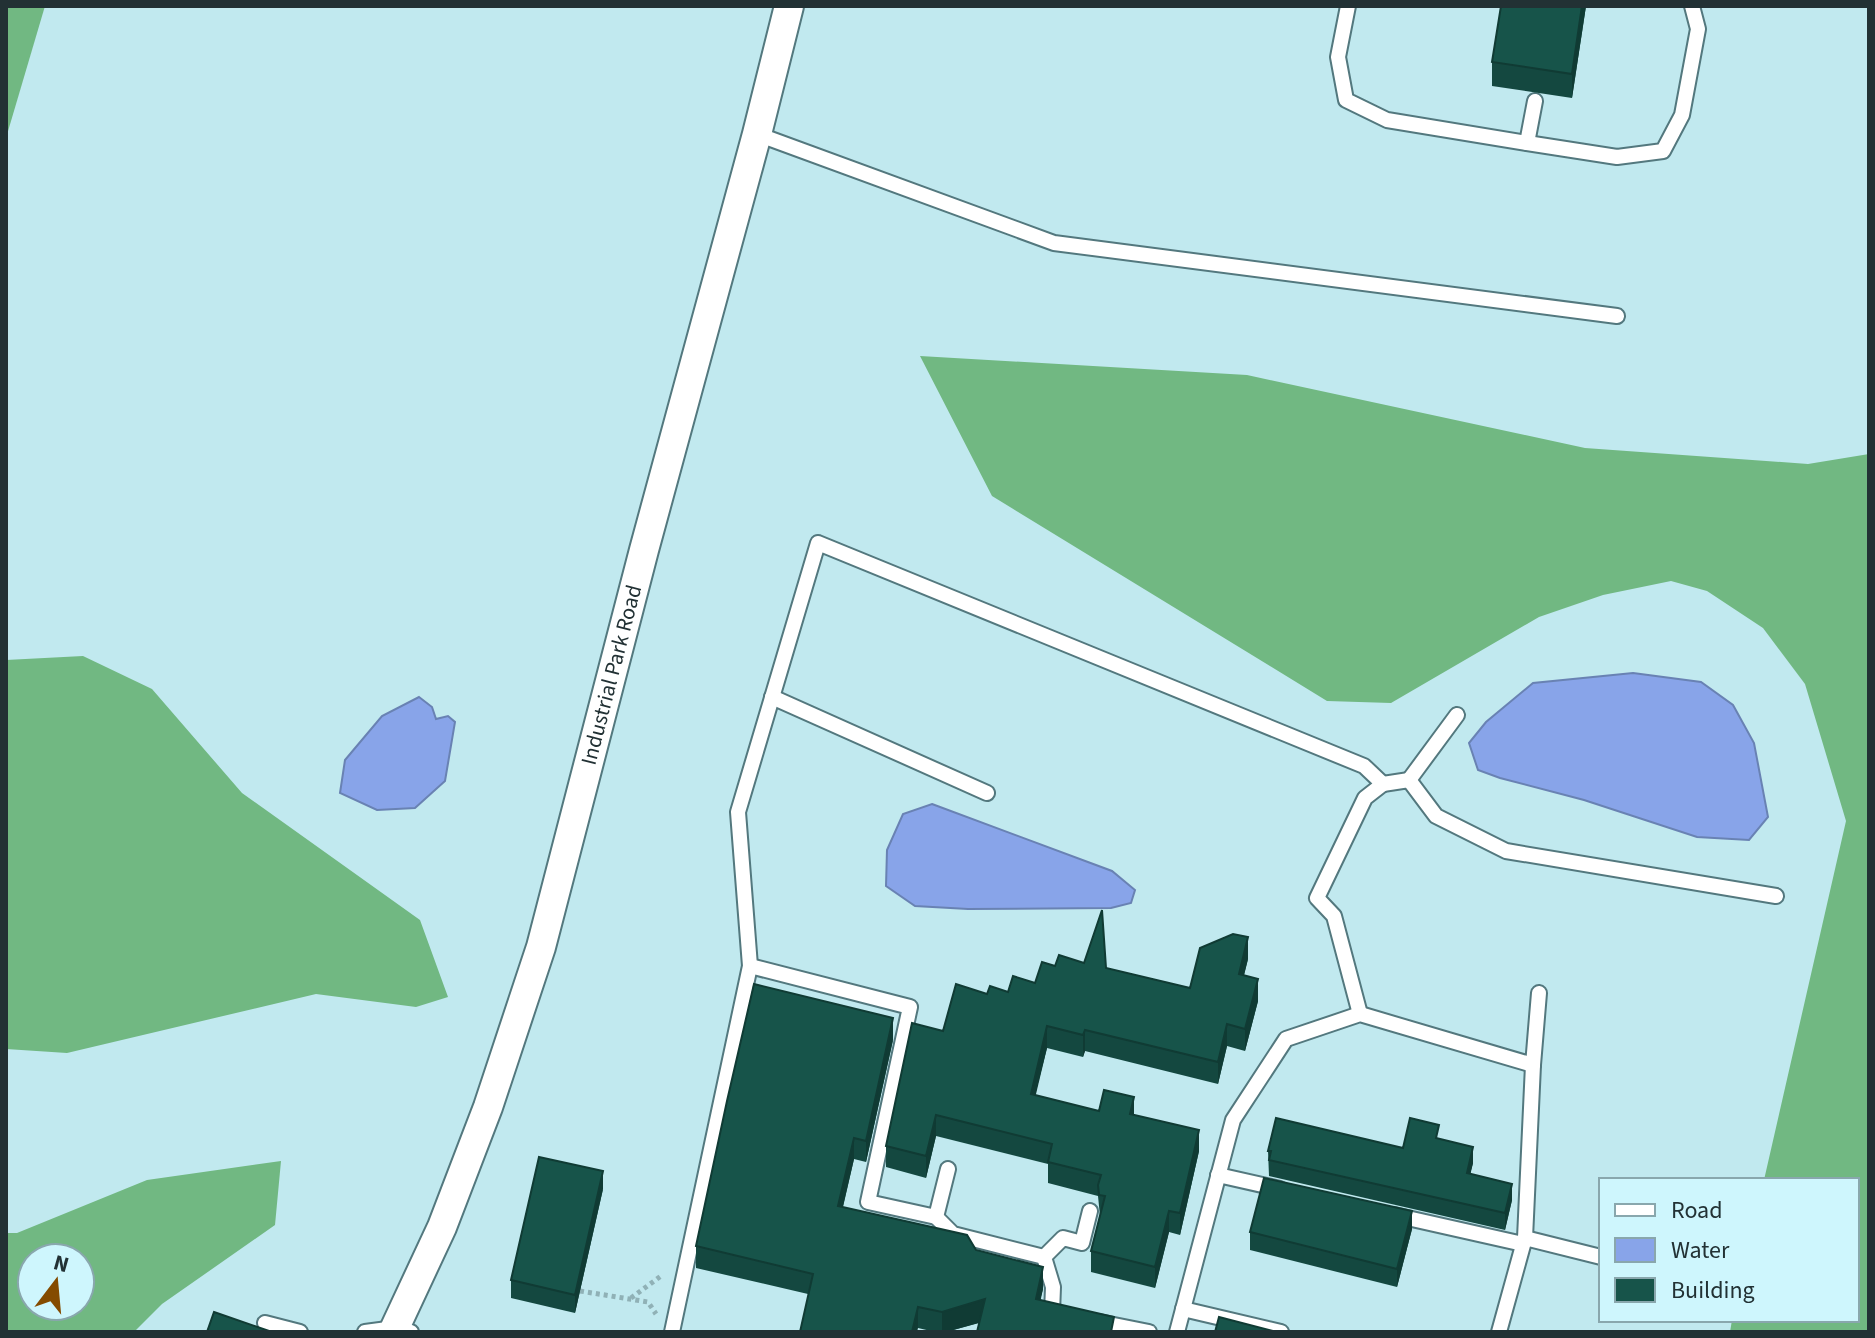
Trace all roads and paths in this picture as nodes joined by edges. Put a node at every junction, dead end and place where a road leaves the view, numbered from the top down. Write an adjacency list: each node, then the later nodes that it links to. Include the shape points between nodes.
1 (789, 6): 5 (street, Industrial Park Road)
2 (1348, 6): 6 (lane, via 1338,57 1346,100 1387,120)
3 (1692, 6): 6 (lane, via 1698,29 1685,101 1663,151 1617,157)
4 (1535, 101): 6 (lane)
5 (757, 134): 7 (lane, via 1054,243); 33 (street, Industrial Park Road, via 541,947 488,1107)
6 (1527, 143)
7 (1617, 316)
8 (772, 697): 11 (lane, via 818,543 1364,766); 12 (lane); 14 (lane, via 738,812)
9 (1457, 715): 10 (lane)
10 (1409, 780): 11 (lane); 13 (lane, via 1436,816 1506,851)
11 (1383, 784): 16 (lane, via 1365,798 1317,898 1334,916)
12 (987, 793)
13 (1776, 896)
14 (750, 966): 23 (lane, via 910,1007 868,1202); 25 (lane)
15 (1539, 993): 17 (lane)
16 (1360, 1014): 17 (lane); 19 (lane, via 1286,1039 1233,1120)
17 (1533, 1065): 24 (lane)
18 (948, 1169): 23 (lane)
19 (1218, 1175): 20 (lane); 30 (lane)
20 (1295, 1192)
21 (1090, 1211): 26 (lane, via 1082,1243 1063,1238)
22 (1386, 1213): 24 (lane)
23 (936, 1217): 26 (lane, via 953,1234)
24 (1524, 1241): 27 (lane); 39 (lane)
25 (688, 1257): 29 (path); 32 (lane)
26 (1044, 1257): 36 (lane, via 1053,1287 1052,1313)
27 (1599, 1257)
28 (580, 1291): 29 (path)
29 (629, 1299): 32 (path, via 648,1302)
30 (1183, 1309): 37 (lane); 38 (lane)
31 (265, 1323): 34 (lane)
32 (666, 1327)
33 (399, 1331): 35 (lane)
34 (300, 1332)
35 (365, 1332)
36 (1149, 1332)
37 (1177, 1332)
38 (1281, 1332)
39 (1499, 1332)

